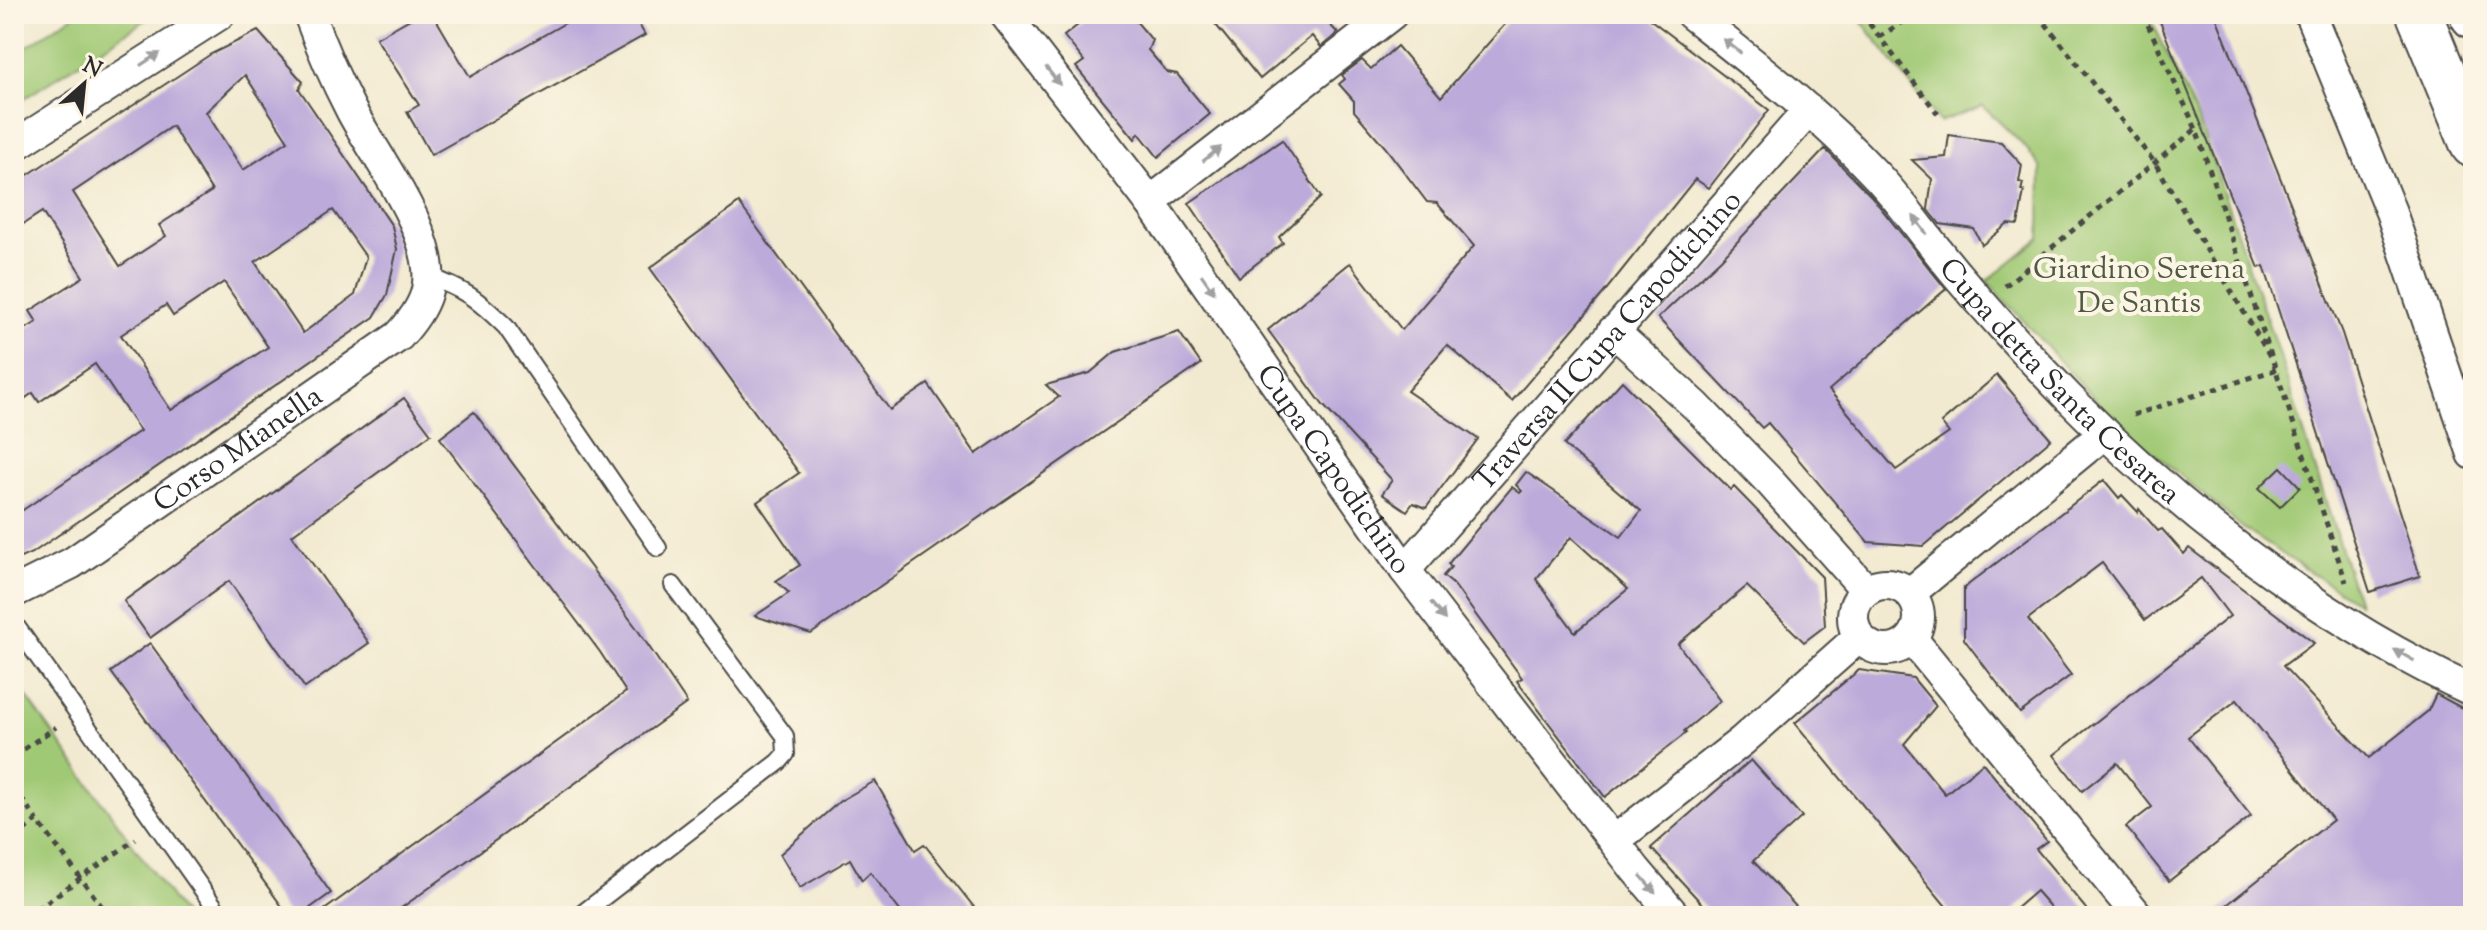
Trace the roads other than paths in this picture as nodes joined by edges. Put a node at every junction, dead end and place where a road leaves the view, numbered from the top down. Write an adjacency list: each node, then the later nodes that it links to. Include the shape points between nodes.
1 (220, 14): 10 (street, one-way to 1)
2 (309, 14): 12 (street, Corso Mianella, via 351,111 416,223)
3 (1005, 14): 11 (street, Cupa Capodichino, one-way to 11)
4 (1392, 14): 11 (street, one-way to 4)
5 (1691, 14): 8 (street, Cupa detta Santa Cesarea, one-way to 5)
6 (2310, 14): 15 (street, via 2391,212)
7 (2419, 14): 9 (highway)
8 (1809, 110): 13 (street, Traversa II Cupa Capodichino); 14 (street, Cupa detta Santa Cesarea, one-way to 8, via 1957,275 1912,214)
9 (2473, 145)
10 (14, 146)
11 (1150, 202): 17 (street, Cupa Capodichino, one-way to 17)
12 (427, 276): 16 (lane, via 476,298 506,327); 20 (street, Corso Mianella, via 427,293 399,336 72,563)
13 (1613, 331): 17 (street, Traversa II Cupa Capodichino); 19 (street, via 1696,406)
14 (2102, 430): 21 (street); 25 (street, Cupa detta Santa Cesarea, one-way to 14, via 2362,632 2292,585 2191,511)
15 (2473, 454)
16 (658, 548)
17 (1405, 570): 26 (street, Cupa Capodichino, one-way to 26)
18 (673, 585): 28 (lane, via 785,736 786,754)
19 (1866, 590): 21 (street, via 1889,584); 23 (street, via 1854,607)
20 (14, 592)
21 (1910, 593): 24 (street, via 1920,621)
22 (14, 623): 27 (lane)
23 (1859, 637): 24 (street, via 1885,651); 26 (street, via 1742,741)
24 (1912, 639): 30 (street)
25 (2473, 691)
26 (1614, 841): 29 (street, Cupa Capodichino, one-way to 29)
27 (221, 916)
28 (579, 916)
29 (1675, 916)
30 (2138, 916)

